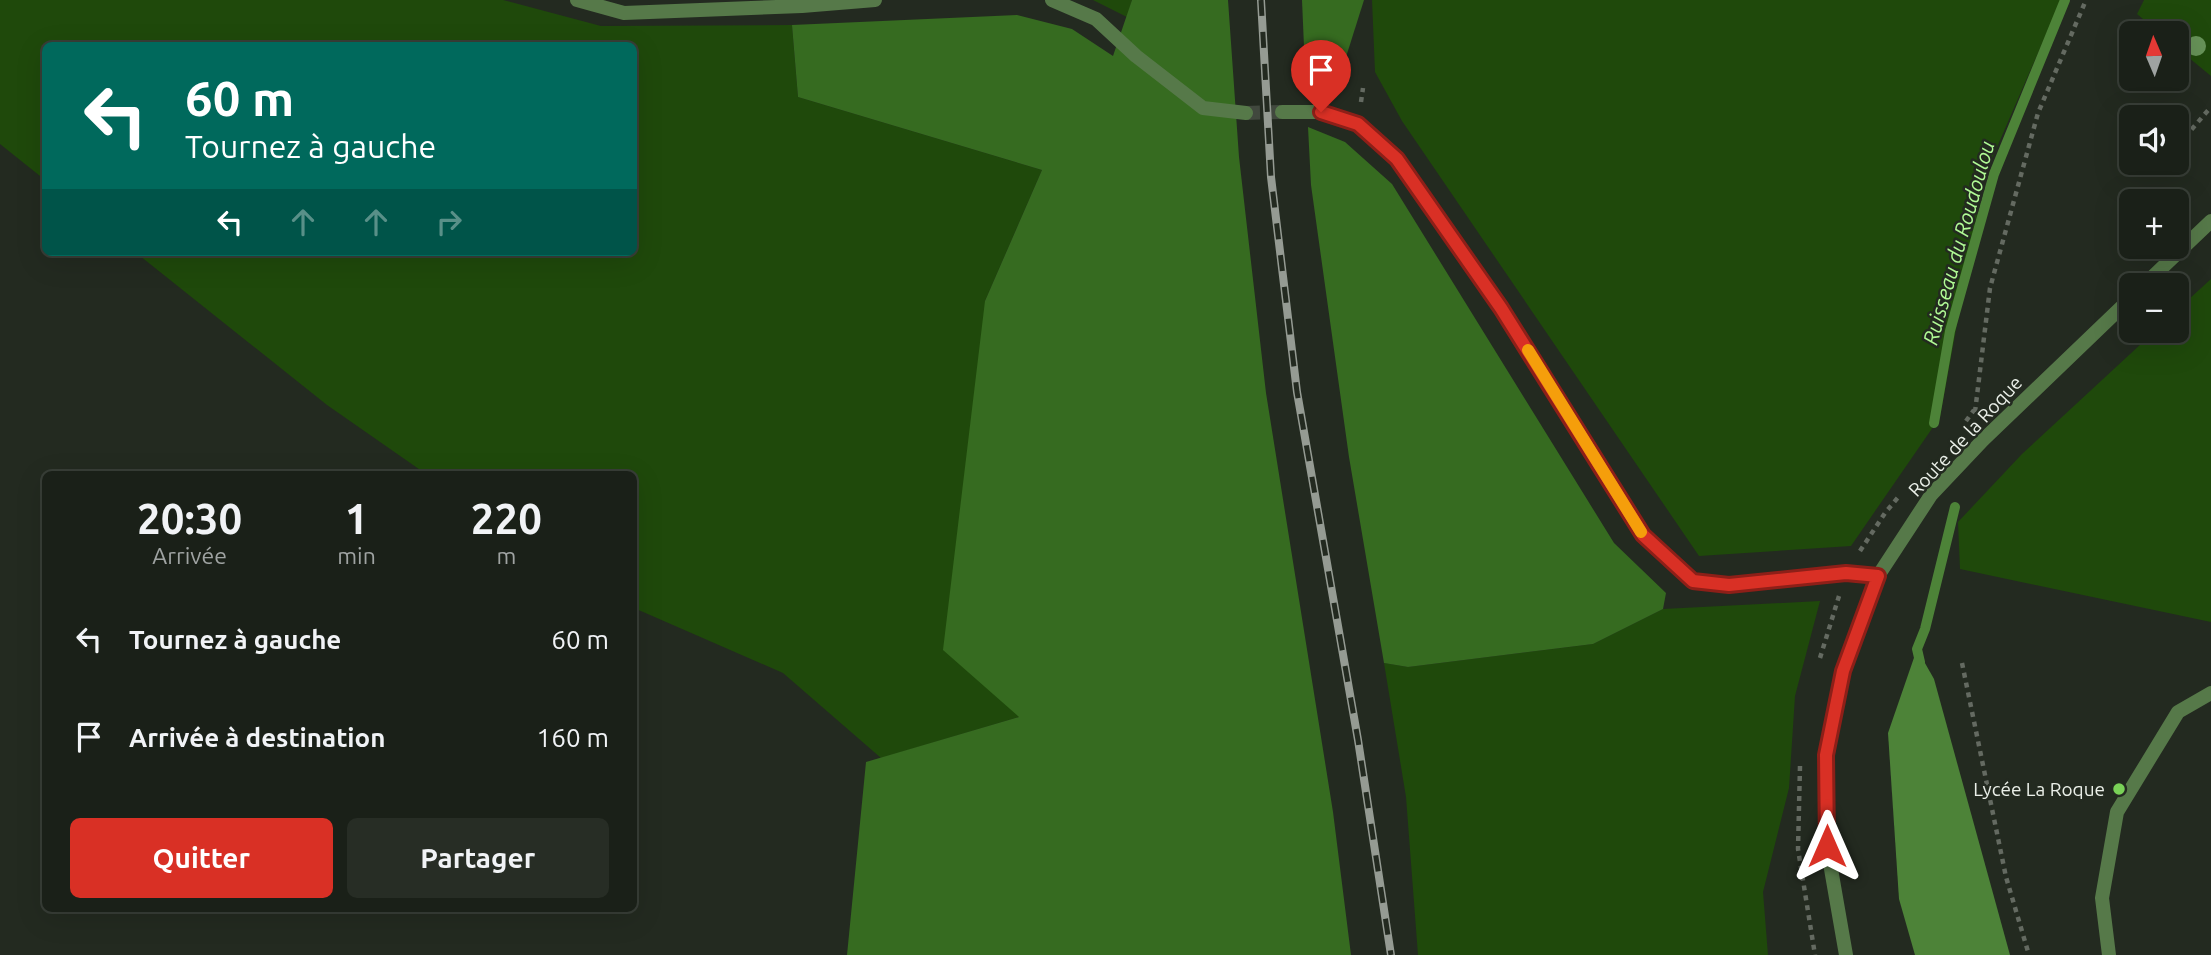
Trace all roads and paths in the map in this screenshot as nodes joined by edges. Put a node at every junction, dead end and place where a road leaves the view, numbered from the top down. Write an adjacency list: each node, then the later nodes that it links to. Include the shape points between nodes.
1 (577, 0): 2 (street, via 624,12)
2 (875, 0)
3 (1052, 0): 7 (street, via 1096,19 1203,108)
4 (2086, 0): 12 (path, via 2039,113 1990,288)
5 (2211, 107): 8 (path)
6 (1282, 112): 13 (street, via 1321,112 1358,124 1397,159 1501,308 1643,535 1693,581 1729,585 1846,573)
7 (1246, 113)
8 (2189, 132)
9 (2211, 221): 10 (street)
10 (2157, 273)
11 (2119, 309): 13 (street, Route de la Roque, via 1931,495)
12 (1974, 410)
13 (1878, 576): 16 (street, Route de la Roque, via 1843,671 1826,755 1827,846)
14 (1962, 663): 17 (path, via 2006,877)
15 (2211, 693): 18 (street, via 2178,712 2117,812 2102,898)
16 (1846, 955)
17 (2029, 955)
18 (2109, 955)

